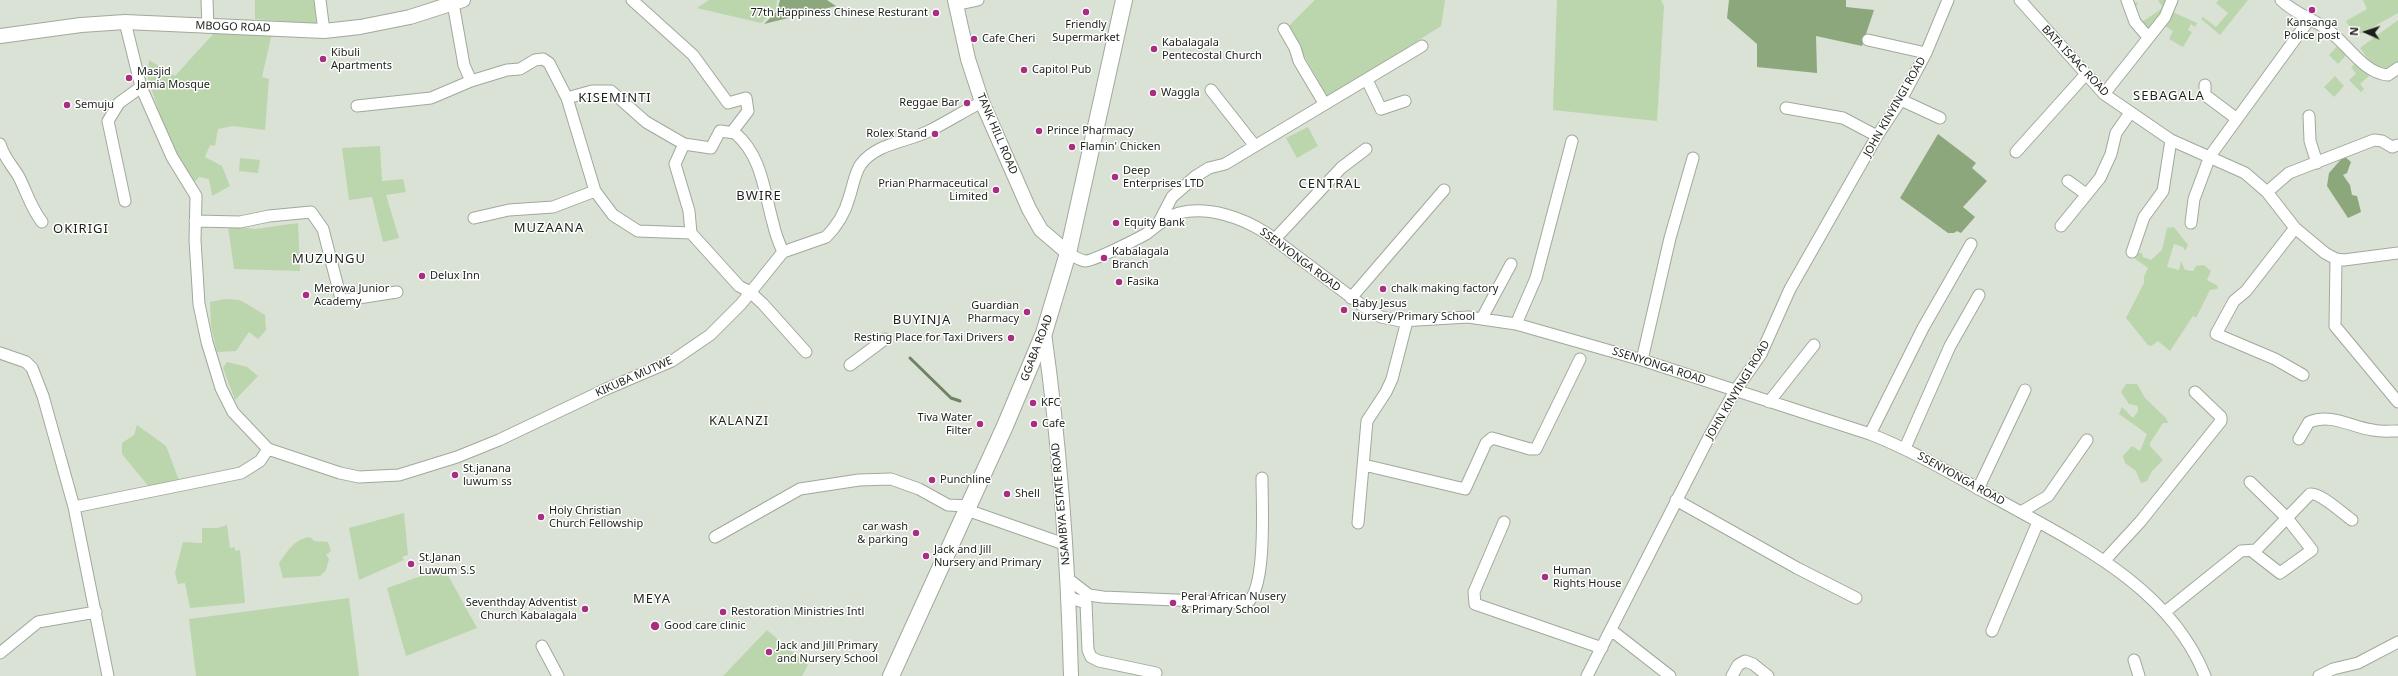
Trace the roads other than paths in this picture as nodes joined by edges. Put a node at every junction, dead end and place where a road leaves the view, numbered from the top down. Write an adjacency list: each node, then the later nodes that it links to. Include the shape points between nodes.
1 (207, 0): 15 (street)
2 (320, 0): 17 (street)
3 (632, 0): 42 (street, via 693,55 728,103 746,98 748,110)
4 (978, 0): 12 (street)
5 (1124, 0): 73 (main road, GGABA ROAD)
6 (1948, 0): 22 (street, JOHN KINYINGI ROAD)
7 (2020, 0): 24 (street, BATA ISAAC ROAD)
8 (2127, 0): 19 (street, via 2135,22)
9 (2172, 0): 19 (street, via 2165,17)
10 (2281, 0): 13 (street)
11 (458, 2): 17 (street, MBOGO ROAD, via 403,18); 26 (street, via 464,65)
12 (955, 2): 34 (street, TANK HILL ROAD, via 968,60)
13 (2310, 20): 23 (street, via 2330,31 2369,68 2381,75 2388,75); 41 (street)
14 (125, 22): 15 (street, MBOGO ROAD); 18 (street, MBOGO ROAD); 28 (street)
15 (208, 27): 17 (street, MBOGO ROAD, via 241,26)
16 (1284, 29): 35 (street)
17 (324, 31)
18 (0, 36)
19 (2148, 37): 30 (street)
20 (1868, 40): 22 (street)
21 (1422, 46): 25 (street)
22 (1926, 53): 32 (street, JOHN KINYINGI ROAD)
23 (2398, 68)
24 (2086, 74): 30 (street, BATA ISAAC ROAD); 51 (street)
25 (1367, 80): 33 (street, via 1381,109); 35 (street)
26 (471, 81): 31 (street, via 543,59 549,64); 36 (street, via 431,98)
27 (2205, 85): 41 (street, via 2206,95)
28 (141, 86): 60 (street, via 119,103 108,121); 62 (street, via 172,157 196,196)
29 (1211, 90): 48 (street)
30 (2104, 94): 38 (street, BATA ISAAC ROAD)
31 (567, 98): 47 (street, via 592,91 611,91 634,114); 57 (street)
32 (1901, 100): 40 (street); 43 (street, JOHN KINYINGI ROAD)
33 (1406, 101)
34 (982, 102): 71 (street, via 928,132 884,147 869,156 857,172 840,220 831,232 826,237); 73 (street, TANK HILL ROAD, via 1034,220 1048,237)
35 (1324, 104): 48 (street)
36 (357, 106)
37 (1786, 108): 43 (street, via 1843,118)
38 (2130, 113): 44 (street, BATA ISAAC ROAD); 59 (street, via 2116,133 2111,154 2100,178)
39 (2309, 116): 54 (street, via 2310,141)
40 (1940, 118)
41 (2237, 119): 52 (street)
42 (732, 132): 47 (street, via 720,131 711,148); 71 (street, via 742,139 761,174 772,222)
43 (1877, 136): 94 (street, JOHN KINYINGI ROAD, via 1790,289 1761,354)
44 (2171, 140): 52 (street, BATA ISAAC ROAD); 72 (street, via 2163,191 2144,217)
45 (1572, 141): 83 (street, via 1536,278)
46 (0, 144): 63 (street, via 4,156 18,175 32,209)
47 (684, 144): 68 (street, via 675,164 689,210)
48 (1255, 146): 64 (street, via 1225,164 1209,168 1196,176 1172,197)
49 (2398, 146): 54 (street, via 2392,147 2374,140)
50 (1366, 149): 69 (street, via 1341,168)
51 (2016, 152)
52 (2210, 156): 58 (street, BATA ISAAC ROAD, via 2245,173); 65 (street, via 2194,199)
53 (1692, 158): 90 (street, via 1670,238)
54 (2317, 163): 58 (street, via 2289,173)
55 (2068, 181): 59 (street)
56 (1444, 190): 80 (street)
57 (595, 191): 61 (street, via 553,207 509,210); 68 (street, via 613,215 628,227 646,233)
58 (2267, 192): 67 (street, BATA ISAAC ROAD)
59 (2086, 194): 66 (street)
60 (125, 201)
61 (474, 218)
62 (195, 221): 77 (street, via 240,222 277,214 312,212 323,229 341,299); 103 (street, via 199,304 221,388 233,412)
63 (42, 222)
64 (1159, 222): 69 (street, SSENYONGA ROAD, via 1180,213 1217,213 1250,223); 73 (street, SSENYONGA ROAD, via 1146,234 1090,260 1081,260)
65 (2190, 223)
66 (2061, 226)
67 (2295, 228): 75 (street, BATA ISAAC ROAD); 92 (street, via 2246,291 2234,301 2216,334 2275,359)
68 (691, 234): 78 (street, via 739,286)
69 (1274, 240): 80 (street, SSENYONGA ROAD)
70 (1971, 244): 99 (street, via 1926,321)
71 (783, 252): 78 (street, KIKUBA MUTWE)
72 (2132, 252)
73 (1068, 253): 84 (main road, GGABA ROAD)
74 (2398, 253): 75 (street, via 2351,260)
75 (2336, 259): 97 (street, via 2335,326)
76 (1511, 264): 81 (street)
77 (397, 292)
78 (750, 292): 87 (street); 103 (street, KIKUBA MUTWE, via 710,335 672,361 604,390 500,440 427,467 398,475 359,477)
79 (1979, 294): 102 (street, via 1943,359)
80 (1351, 298): 82 (street, SSENYONGA ROAD, via 1381,317)
81 (1482, 318): 82 (street, SSENYONGA ROAD); 83 (street, SSENYONGA ROAD)
82 (1408, 321): 104 (street, via 1392,379 1367,421)
83 (1516, 324): 88 (street, SSENYONGA ROAD)
84 (1044, 333): 110 (main road, GGABA ROAD); 118 (street, NSAMBYA ESTATE ROAD, via 1052,395)
85 (885, 339): 91 (street)
86 (1814, 345): 96 (street)
87 (806, 352)
88 (1583, 352): 90 (street, SSENYONGA ROAD); 104 (street, via 1536,448 1530,449 1492,438 1486,443 1464,489)
89 (0, 353): 109 (street, via 26,362 32,368 43,396)
90 (1642, 360): 94 (street, SSENYONGA ROAD)
91 (850, 365)
92 (2303, 375)
93 (2025, 390): 107 (street)
94 (1735, 391): 96 (street, SSENYONGA ROAD); 108 (street, JOHN KINYINGI ROAD)
95 (2195, 392): 120 (street, via 2222,421 2140,522)
96 (1769, 402): 99 (street, SSENYONGA ROAD)
97 (2398, 402)
98 (2398, 431): 100 (street, via 2372,430 2346,422 2323,419 2309,422)
99 (1870, 434): 102 (street, SSENYONGA ROAD)
100 (2299, 439)
101 (2087, 440): 111 (street, via 2048,496)
102 (1905, 448): 107 (street, SSENYONGA ROAD)
103 (268, 449): 109 (street, via 260,461 241,473)
104 (1364, 465): 116 (street)
105 (1262, 478): 121 (street, via 1261,556 1256,592 1247,603 1089,595)
106 (2250, 482): 112 (street)
107 (1978, 489): 111 (street, SSENYONGA ROAD)
108 (1676, 500): 123 (street); 126 (street, JOHN KINYINGI ROAD)
109 (74, 507): 124 (street)
110 (967, 508): 117 (street, via 953,506 920,489 891,479 859,480 800,489); 118 (street); 136 (main road, GGABA ROAD)
111 (2021, 512): 115 (street, SSENYONGA ROAD)
112 (2287, 518): 113 (street, via 2313,493); 119 (street); 119 (street, via 2311,552 2280,573)
113 (2352, 520)
114 (1504, 522): 130 (street, via 1474,592 1475,604)
115 (2038, 522): 120 (street, SSENYONGA ROAD); 127 (street)
116 (1358, 523)
117 (715, 537)
118 (1064, 544): 121 (street, NSAMBYA ESTATE ROAD)
119 (2253, 552): 125 (street, via 2241,551)
120 (2105, 560): 125 (street, SSENYONGA ROAD)
121 (1067, 578): 122 (street, NSAMBYA ESTATE ROAD)
122 (1068, 597): 133 (street, via 1086,603 1088,650 1091,656 1099,661); 137 (street, NSAMBYA ESTATE ROAD)
123 (1856, 598)
124 (96, 612): 131 (street, via 38,622); 134 (street)
125 (2166, 612): 143 (street, SSENYONGA ROAD, via 2196,653)
126 (1611, 630): 130 (street, JOHN KINYINGI ROAD); 139 (street)
127 (1992, 631)
128 (2398, 642): 144 (street, via 2358,663 2333,669)
129 (542, 646): 135 (street)
130 (1602, 648): 138 (street, JOHN KINYINGI ROAD)
131 (0, 653)
132 (2134, 660): 142 (street)
133 (1156, 673)
134 (108, 676)
135 (558, 676)
136 (891, 676)
137 (1071, 676)
138 (1587, 676)
139 (1670, 676)
140 (1732, 676): 141 (street, via 1738,665 1745,661)
141 (1768, 676)
142 (2139, 676)
143 (2205, 676)
144 (2319, 676)

